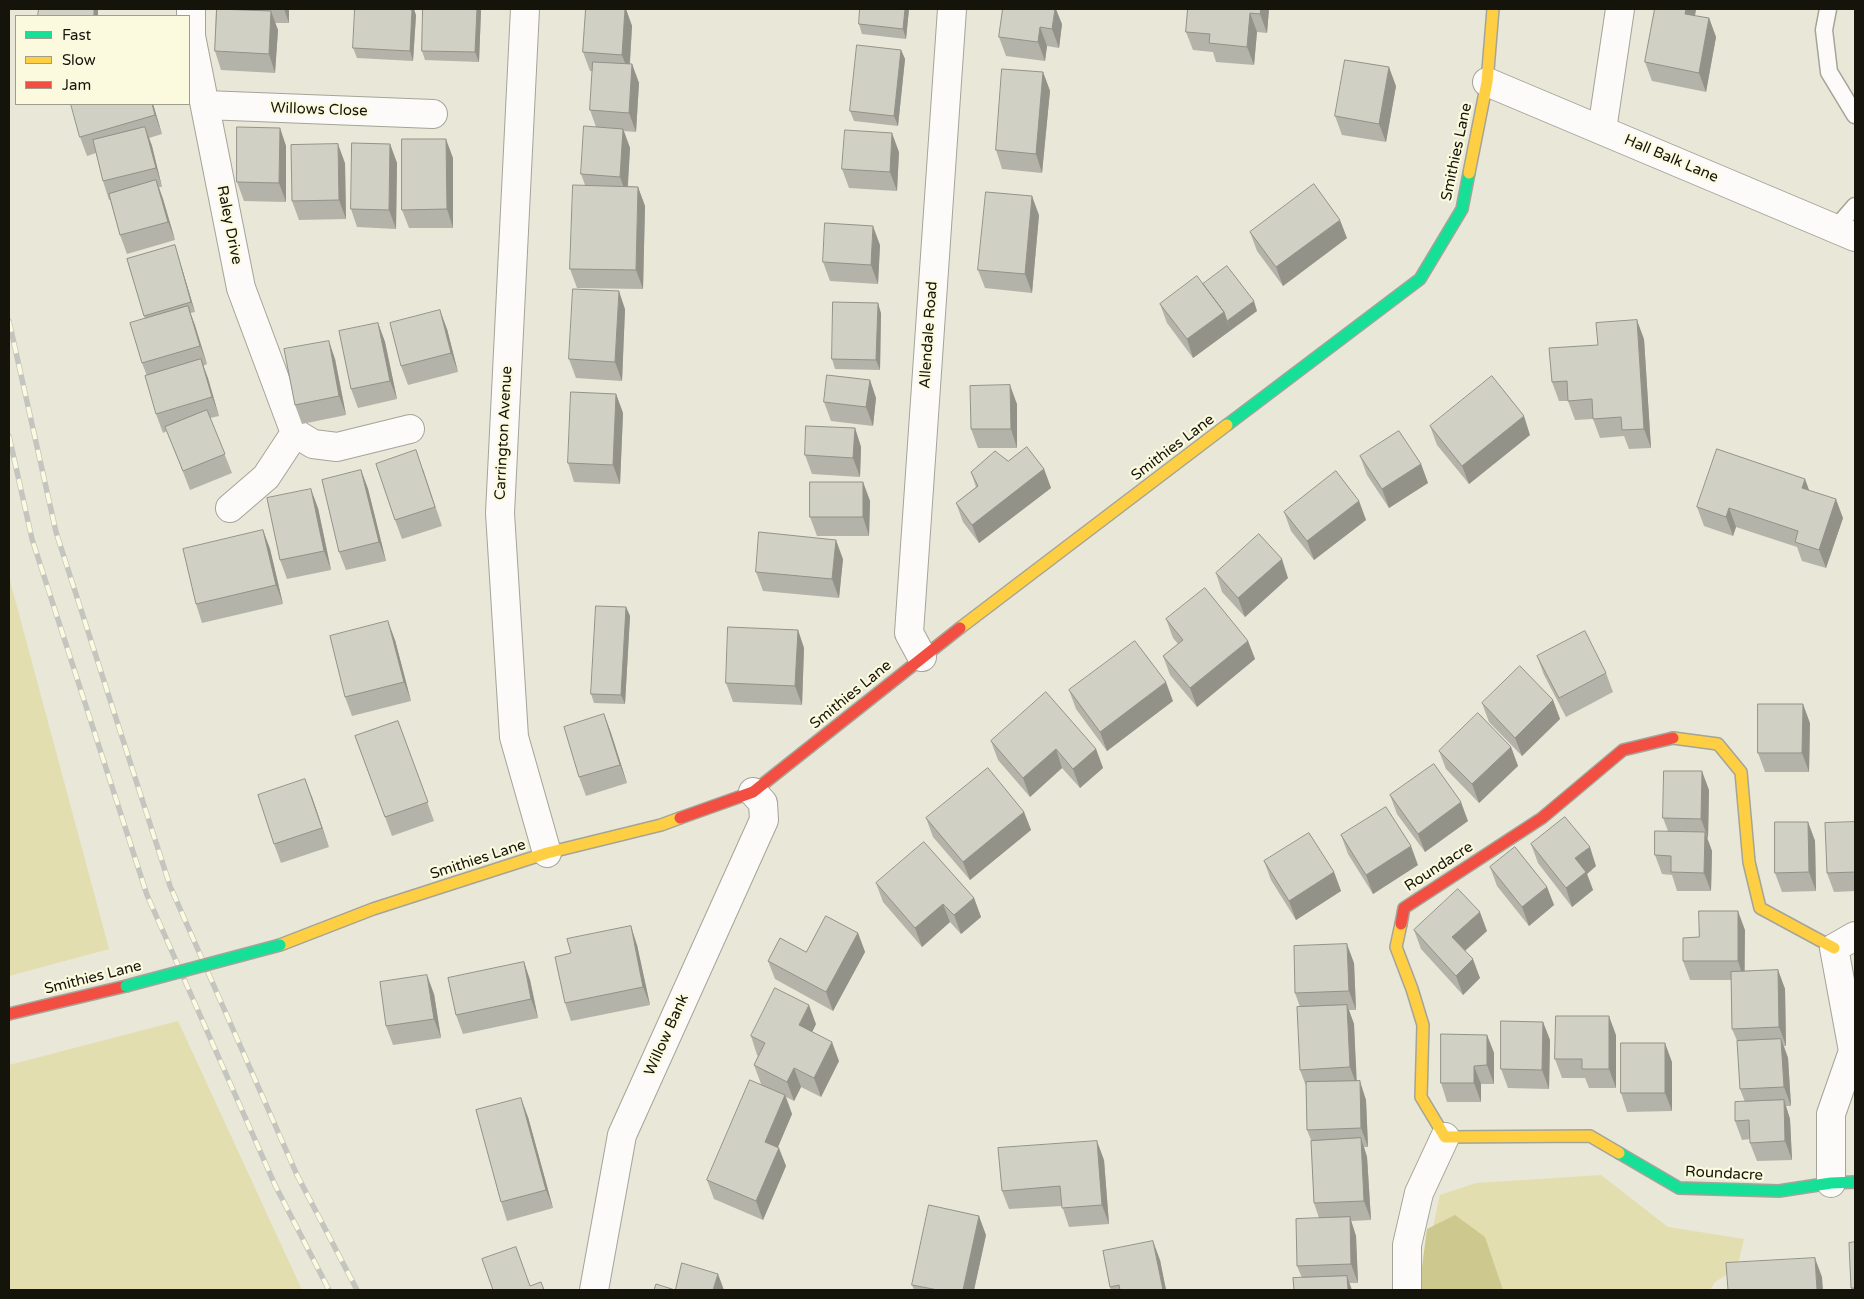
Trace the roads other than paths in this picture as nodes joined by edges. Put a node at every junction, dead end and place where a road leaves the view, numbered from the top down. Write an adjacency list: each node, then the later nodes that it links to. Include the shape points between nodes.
1 (191, 9): 8 (street, Raley Drive, via 191,36)
2 (524, 9): 19 (street, Carrington Avenue, via 500,513 514,737)
3 (952, 9): 17 (street, Allendale Road, via 908,633)
4 (1493, 9): 7 (street, Smithies Lane)
5 (1620, 9): 11 (street)
6 (1828, 9): 10 (lane, via 1824,30 1829,72)
7 (1488, 82): 11 (street, Hall Balk Lane); 17 (street, Smithies Lane, via 1462,209 1420,279)
8 (205, 105): 9 (street, Willows Close); 15 (street, Raley Drive, via 241,288)
9 (433, 114)
10 (1855, 115)
11 (1602, 130): 13 (street, Hall Balk Lane)
12 (1855, 206): 13 (lane)
13 (1845, 233)
14 (410, 428): 15 (street, via 337,446 313,444)
15 (295, 434): 16 (street, via 266,477)
16 (230, 508)
17 (922, 657): 18 (street, Smithies Lane)
18 (754, 792): 19 (street, Smithies Lane, via 661,824); 24 (street, Willow Bank, via 763,803 764,820 622,1135)
19 (547, 853): 21 (street, Smithies Lane, bridge, via 373,909 280,944)
20 (1845, 942): 22 (street, Roundacre, via 1760,908 1749,862 1741,772 1718,744 1676,737 1622,750 1542,818 1404,908 1396,947 1423,1025 1422,1097); 23 (street, via 1854,1051 1831,1114)
21 (9, 1014)
22 (1445, 1137): 23 (street, Roundacre, via 1590,1136 1679,1188 1779,1191); 25 (street, via 1419,1193 1407,1245)
23 (1843, 1182)
24 (594, 1290)
25 (1407, 1290)

